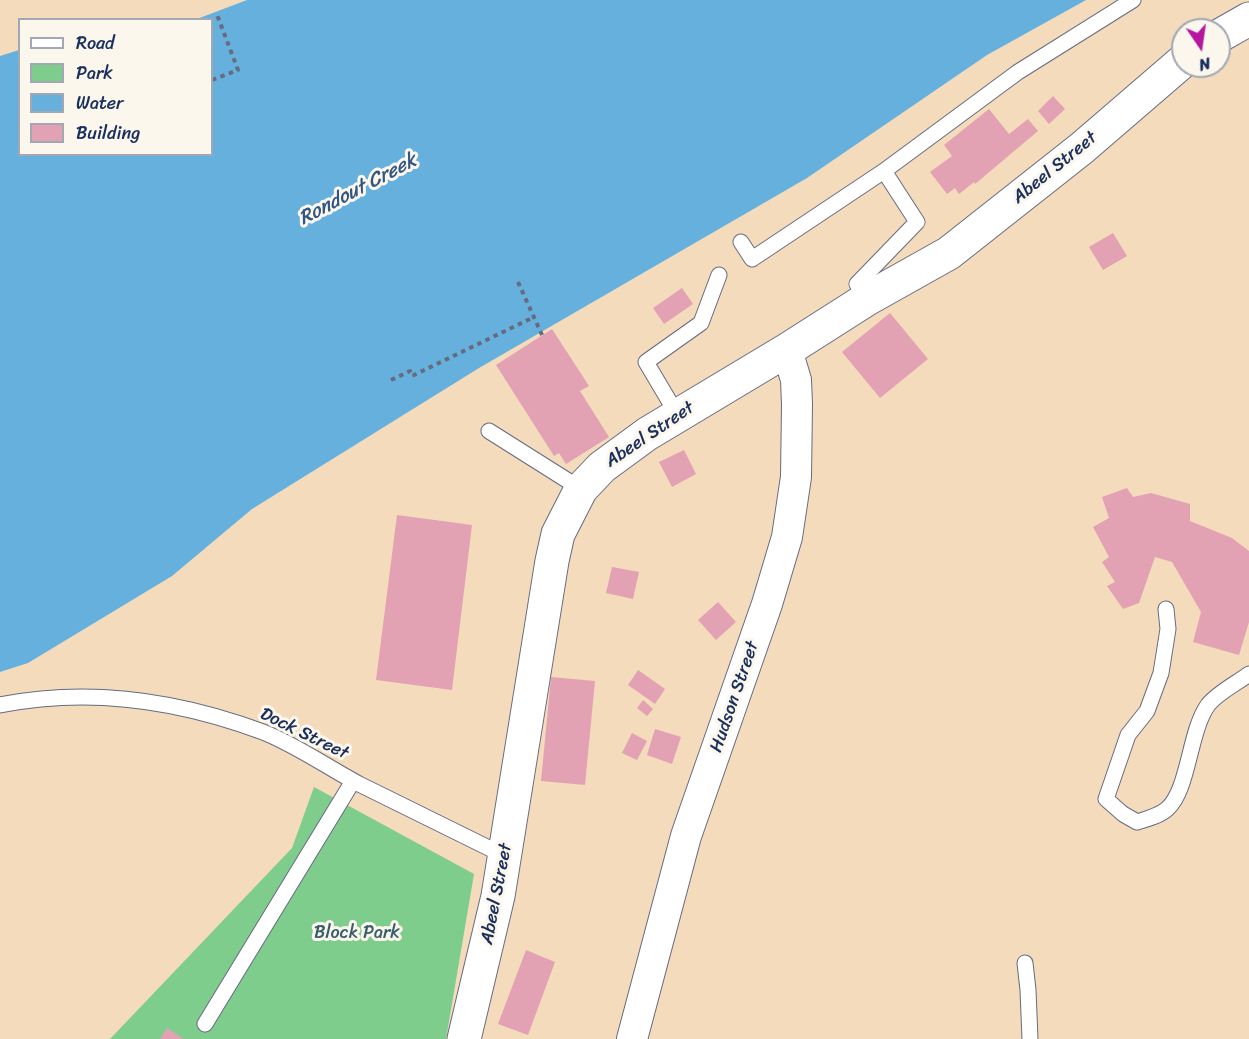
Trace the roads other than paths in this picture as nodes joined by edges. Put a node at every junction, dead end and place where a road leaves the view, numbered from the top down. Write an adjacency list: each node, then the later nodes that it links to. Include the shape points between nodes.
1 (1133, 0): 5 (lane, via 1018,72)
2 (1249, 19): 3 (street)
3 (1231, 29)
4 (1171, 71): 8 (street, Abeel Street, via 949,253)
5 (884, 171): 6 (lane, via 752,259); 8 (lane, via 917,222 857,284)
6 (741, 242)
7 (719, 275): 10 (lane, via 701,323 645,362)
8 (867, 299): 9 (street, Abeel Street)
9 (787, 350): 10 (street, Abeel Street); 21 (street, Hudson Street, via 796,380 797,404 796,477 787,537 686,836)
10 (678, 416): 12 (street, Abeel Street, via 602,467)
11 (489, 431): 12 (lane)
12 (580, 489): 17 (street, Abeel Street, via 558,534 552,561)
13 (1166, 609): 14 (lane, via 1168,629 1161,673 1147,711 1128,735 1106,799 1123,814 1137,822 1168,808 1179,790 1209,704)
14 (1249, 674)
15 (0, 705): 16 (lane, Dock Street, via 74,696 150,700 264,733)
16 (353, 781): 17 (lane, Dock Street); 19 (lane)
17 (505, 856): 20 (street, Abeel Street)
18 (1025, 963): 22 (lane)
19 (206, 1024)
20 (464, 1039)
21 (632, 1039)
22 (1030, 1039)

